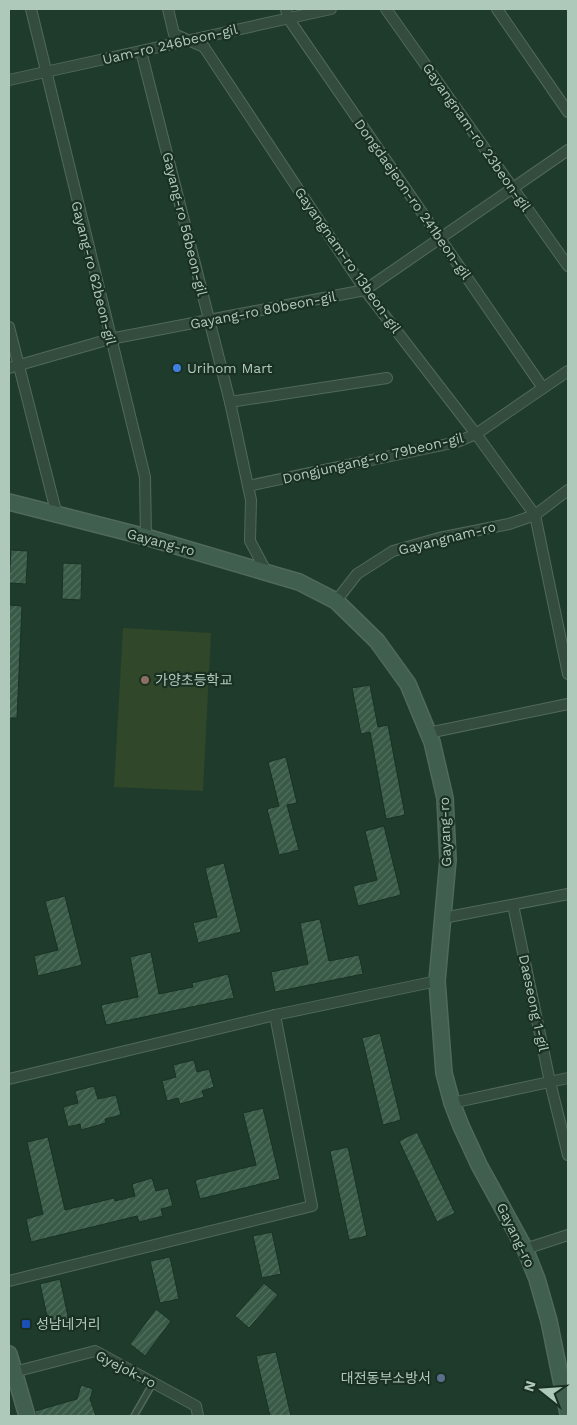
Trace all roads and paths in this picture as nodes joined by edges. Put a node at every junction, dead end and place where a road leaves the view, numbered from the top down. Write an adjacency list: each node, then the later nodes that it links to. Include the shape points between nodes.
1 (31, 9): 9 (street, Gayang-ro 62beon-gil)
2 (168, 9): 7 (street, Gayangnam-ro 13beon-gil, via 174,34)
3 (331, 9): 6 (street, Uam-ro 246beon-gil)
4 (386, 9): 13 (street, Gayangnam-ro 23beon-gil)
5 (497, 9): 11 (street)
6 (287, 13): 7 (street, Uam-ro 246beon-gil); 14 (street, Dongdaejeon-ro 241beon-gil)
7 (186, 41): 8 (street, Uam-ro 246beon-gil); 16 (street, Gayangnam-ro 13beon-gil, via 204,47)
8 (141, 51): 9 (street, Uam-ro 246beon-gil); 17 (street, Gayang-ro 56beon-gil)
9 (45, 72): 10 (street, Uam-ro 246beon-gil); 19 (street, Gayang-ro 62beon-gil)
10 (9, 80)
11 (568, 112)
12 (568, 150): 13 (street, Gayang-ro 80beon-gil)
13 (513, 188): 14 (street, Gayang-ro 80beon-gil); 15 (street, Gayangnam-ro 23beon-gil)
14 (439, 238): 16 (street, Gayang-ro 80beon-gil); 23 (street, Dongdaejeon-ro 241beon-gil)
15 (568, 266)
16 (365, 290): 17 (street, Gayang-ro 80beon-gil); 25 (street, Gayangnam-ro 13beon-gil)
17 (209, 321): 19 (street, Gayang-ro 80beon-gil); 24 (street, Gayang-ro 56beon-gil)
18 (9, 327): 20 (street)
19 (110, 339): 20 (street, Gayang-ro 80beon-gil); 31 (street, Gayang-ro 62beon-gil, via 145,478)
20 (14, 367): 29 (street)
21 (568, 371): 23 (street, Dongjungang-ro 79beon-gil)
22 (387, 378): 24 (street)
23 (543, 388): 25 (street, Dongjungang-ro 79beon-gil)
24 (230, 402): 26 (street, Gayang-ro 56beon-gil)
25 (476, 434): 26 (street, Dongjungang-ro 79beon-gil, via 457,442); 30 (street, Gayangnam-ro 13beon-gil)
26 (248, 486): 32 (street, Gayang-ro 56beon-gil, via 250,542)
27 (568, 490): 30 (street, Gayangnam-ro)
28 (9, 502): 29 (street, Gayang-ro)
29 (57, 515): 31 (street, Gayang-ro)
30 (535, 515): 33 (street, Gayangnam-ro, via 393,551 357,574); 34 (street)
31 (146, 537): 32 (street, Gayang-ro)
32 (266, 571): 33 (street, Gayang-ro, via 299,582)
33 (336, 601): 36 (street, Gayang-ro, via 377,641 408,684)
34 (568, 674)
35 (568, 704): 36 (street)
36 (428, 733): 39 (street, Gayang-ro, via 445,798 448,860)
37 (568, 894): 38 (street)
38 (513, 905): 39 (street); 44 (street, Daeseong 1-gil)
39 (443, 918): 40 (street, Gayang-ro)
40 (437, 981): 41 (street); 45 (street, Gayang-ro, via 444,1068)
41 (274, 1016): 43 (street); 49 (street, via 312,1206)
42 (568, 1078): 44 (street)
43 (9, 1079)
44 (550, 1082): 45 (street); 46 (street, Daeseong 1-gil)
45 (452, 1103): 48 (street, Gayang-ro, via 479,1165)
46 (568, 1155)
47 (568, 1235): 48 (street)
48 (525, 1249): 53 (street, Gayang-ro, via 549,1321)
49 (9, 1281)
50 (9, 1354): 51 (street)
51 (14, 1372): 52 (street, Gyejok-ro, via 95,1351); 54 (street)
52 (153, 1382): 55 (lane); 56 (street, Gyejok-ro, via 196,1406)
53 (568, 1414)
54 (27, 1416)
55 (134, 1416)
56 (198, 1416)

